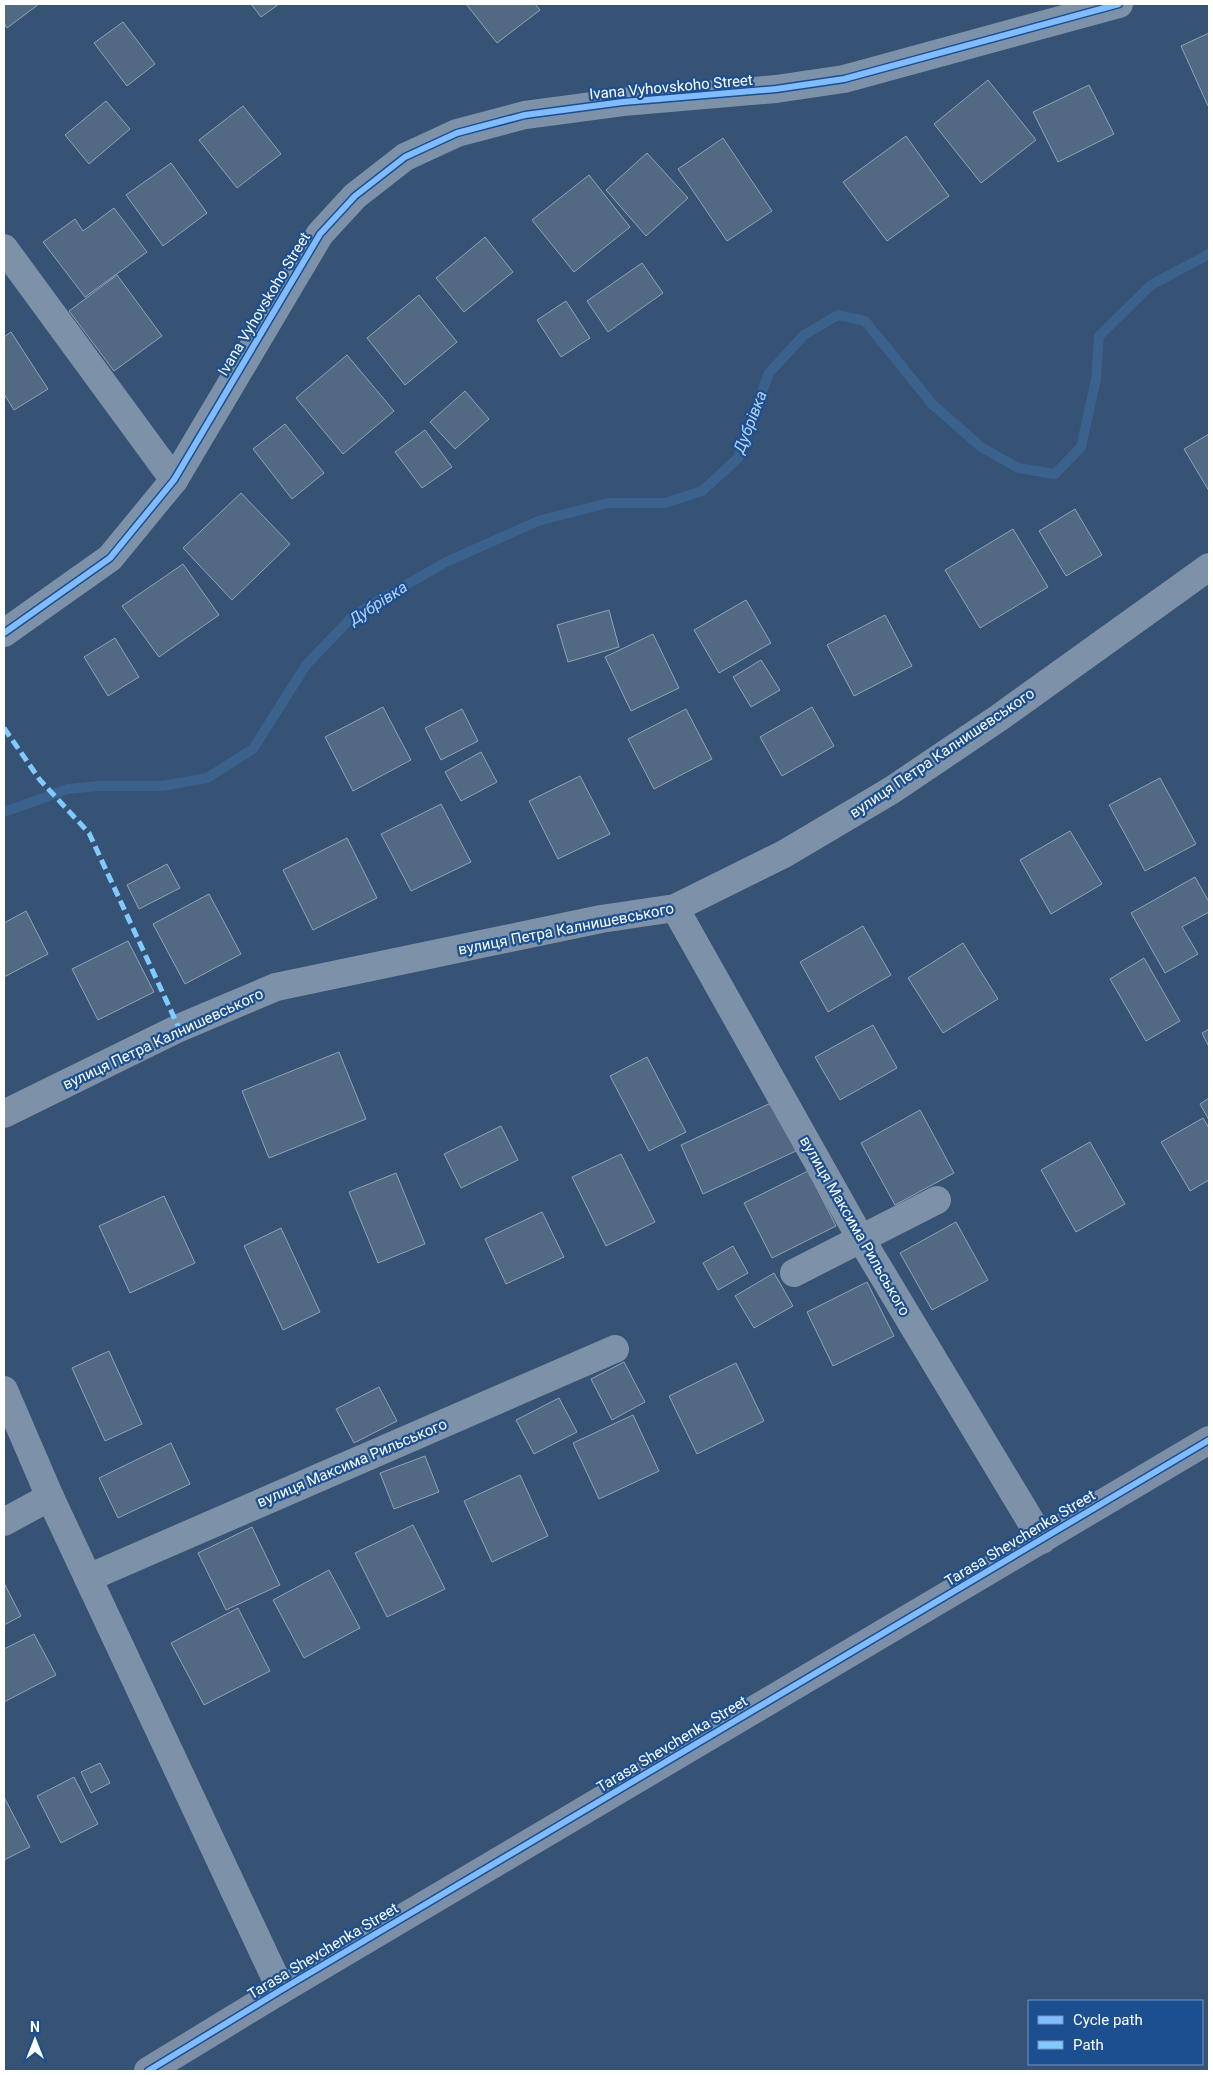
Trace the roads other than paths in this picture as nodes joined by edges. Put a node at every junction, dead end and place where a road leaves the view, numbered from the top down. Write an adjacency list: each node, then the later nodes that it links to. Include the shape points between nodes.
1 (1119, 4): 3 (street, Ivana Vyhovskoho Street, via 844,79 524,115 457,133 405,157 355,196 320,234)
2 (4, 248): 3 (street)
3 (174, 480): 5 (street, Ivana Vyhovskoho Street, via 110,558)
4 (1209, 567): 6 (street, вулиця Петра Калнишевського, via 892,790 784,854)
5 (4, 633)
6 (676, 908): 7 (street, вулиця Петра Калнишевського, via 602,919 276,987 179,1028); 9 (street, вулиця Максима Рильського)
7 (4, 1114)
8 (938, 1200): 9 (street)
9 (861, 1239): 10 (street); 16 (street, вулиця Максима Рильського)
10 (794, 1274)
11 (615, 1349): 17 (street, вулиця Максима Рильського)
12 (4, 1390): 14 (street)
13 (1209, 1440): 16 (main road, Tarasa Shevchenka Street)
14 (50, 1497): 15 (street); 17 (street)
15 (4, 1522)
16 (1042, 1540): 18 (main road, Tarasa Shevchenka Street)
17 (88, 1578): 18 (street)
18 (281, 1990): 19 (main road, Tarasa Shevchenka Street)
19 (148, 2071)

